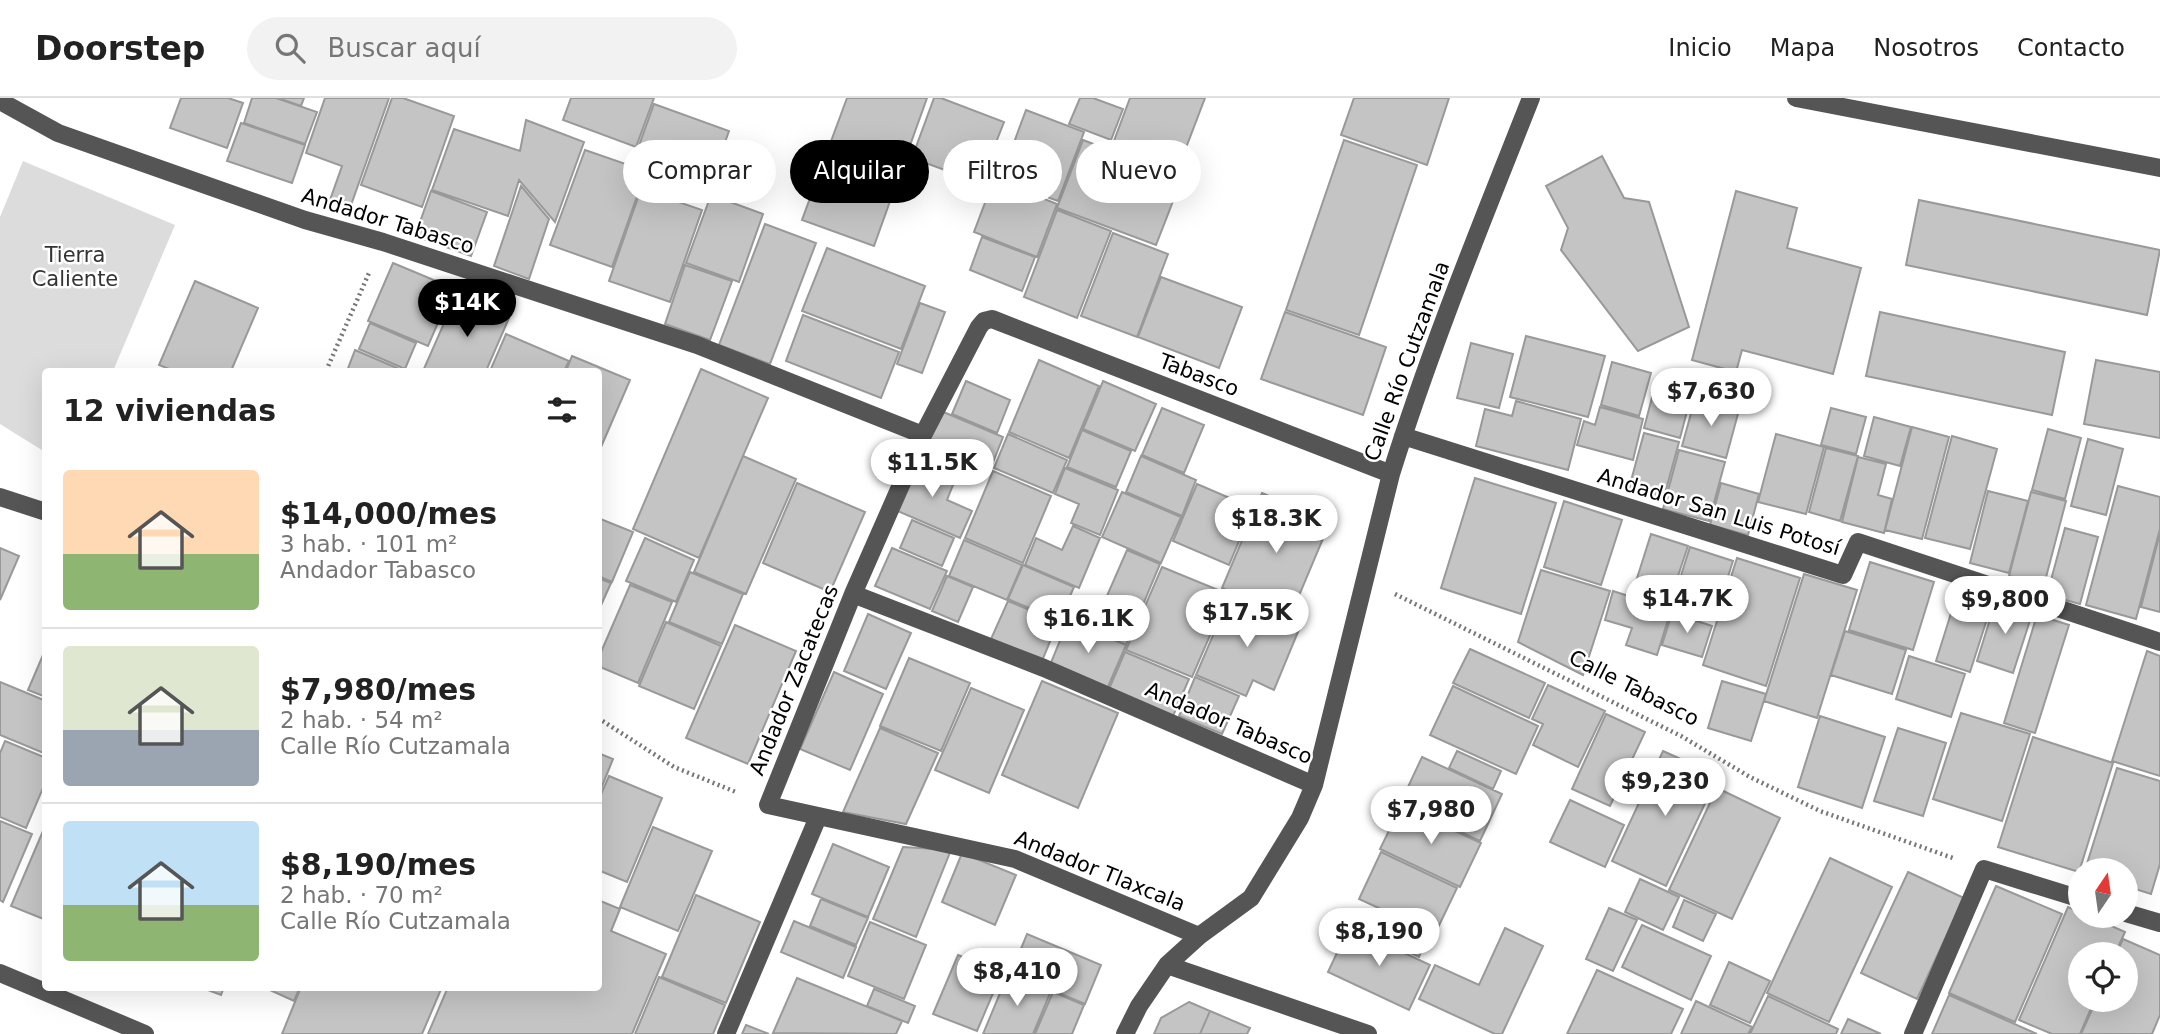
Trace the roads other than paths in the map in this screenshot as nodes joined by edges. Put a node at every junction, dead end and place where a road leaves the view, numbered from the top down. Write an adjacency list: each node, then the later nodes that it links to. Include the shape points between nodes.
1 (1531, 98): 7 (street, Calle Río Cutzamala, via 1434,343)
2 (1796, 98): 4 (street)
3 (0, 99): 6 (street, Andador Tabasco, via 58,133 305,220 697,345)
4 (2160, 168)
5 (992, 319): 6 (street, Andador Zacatecas, via 979,327); 8 (street, Tabasco)
6 (923, 435): 11 (street, Andador Zacatecas)
7 (1403, 436): 8 (street, Calle Río Cutzamala); 12 (street, Andador San Luis Potosí, via 1843,575 1858,542)
8 (1391, 474): 13 (street, Calle Río Cutzamala)
9 (0, 497): 10 (street)
10 (42, 511)
11 (853, 594): 13 (street, Andador Tabasco, via 1044,668); 14 (street, Andador Zacatecas, via 768,805)
12 (2160, 642)
13 (1314, 785): 18 (street, Calle Río Cutzamala, via 1300,818 1251,898)
14 (818, 817): 18 (street, Andador Tlaxcala, via 1015,859); 24 (street)
15 (2068, 895): 27 (street, via 1984,869)
16 (2138, 917): 17 (street)
17 (2160, 923)
18 (1199, 936): 19 (street, Calle Río Cutzamala)
19 (1167, 965): 25 (street, Calle Río Cutzamala); 26 (street)
20 (0, 973): 21 (street)
21 (42, 991)
22 (43, 991): 23 (street)
23 (145, 1034)
24 (726, 1034)
25 (1125, 1034)
26 (1368, 1034)
27 (1913, 1034)

